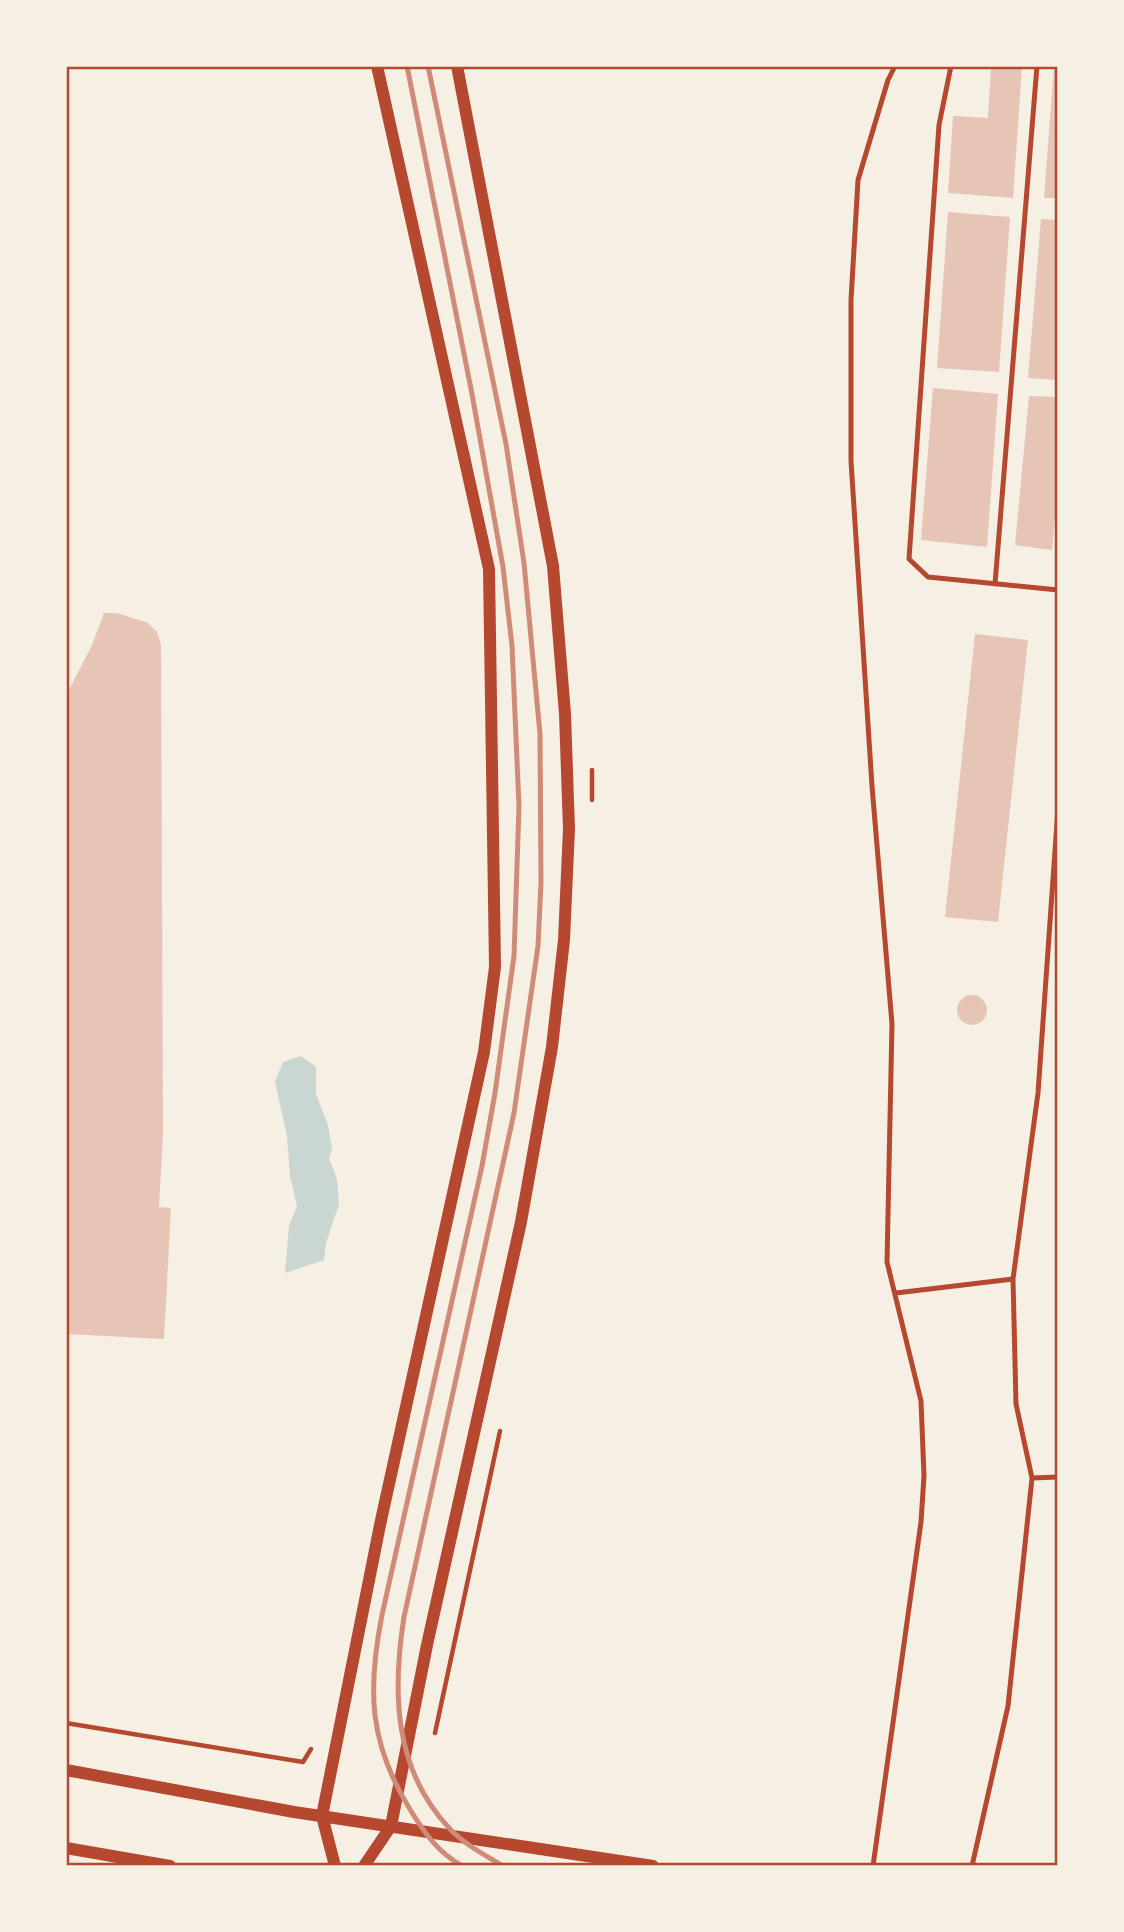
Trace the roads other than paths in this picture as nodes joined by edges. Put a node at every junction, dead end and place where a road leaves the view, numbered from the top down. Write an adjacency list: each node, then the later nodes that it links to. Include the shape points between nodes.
1 (377, 66): 14 (street, via 489,569 495,967 484,1052 380,1525)
2 (457, 66): 15 (street, via 553,566 569,829 564,940 552,1046 521,1222)
3 (894, 66): 10 (lane, via 858,180 851,300 850,461 892,1024 887,1262)
4 (951, 66): 6 (lane, via 939,125 909,559 928,577)
5 (1037, 66): 6 (lane)
6 (995, 584): 7 (lane)
7 (1058, 590)
8 (1058, 808): 9 (lane, via 1038,1093)
9 (1013, 1279): 10 (lane); 12 (lane, via 1016,1404)
10 (896, 1293): 21 (lane, via 921,1401 924,1476)
11 (1058, 1477): 12 (lane)
12 (1032, 1478): 22 (lane, via 1008,1706)
13 (66, 1770): 14 (street)
14 (322, 1816): 15 (street); 18 (street)
15 (391, 1826): 19 (street); 20 (street)
16 (66, 1848): 17 (street)
17 (170, 1866)
18 (335, 1866)
19 (364, 1866)
20 (653, 1866)
21 (873, 1866)
22 (972, 1866)

